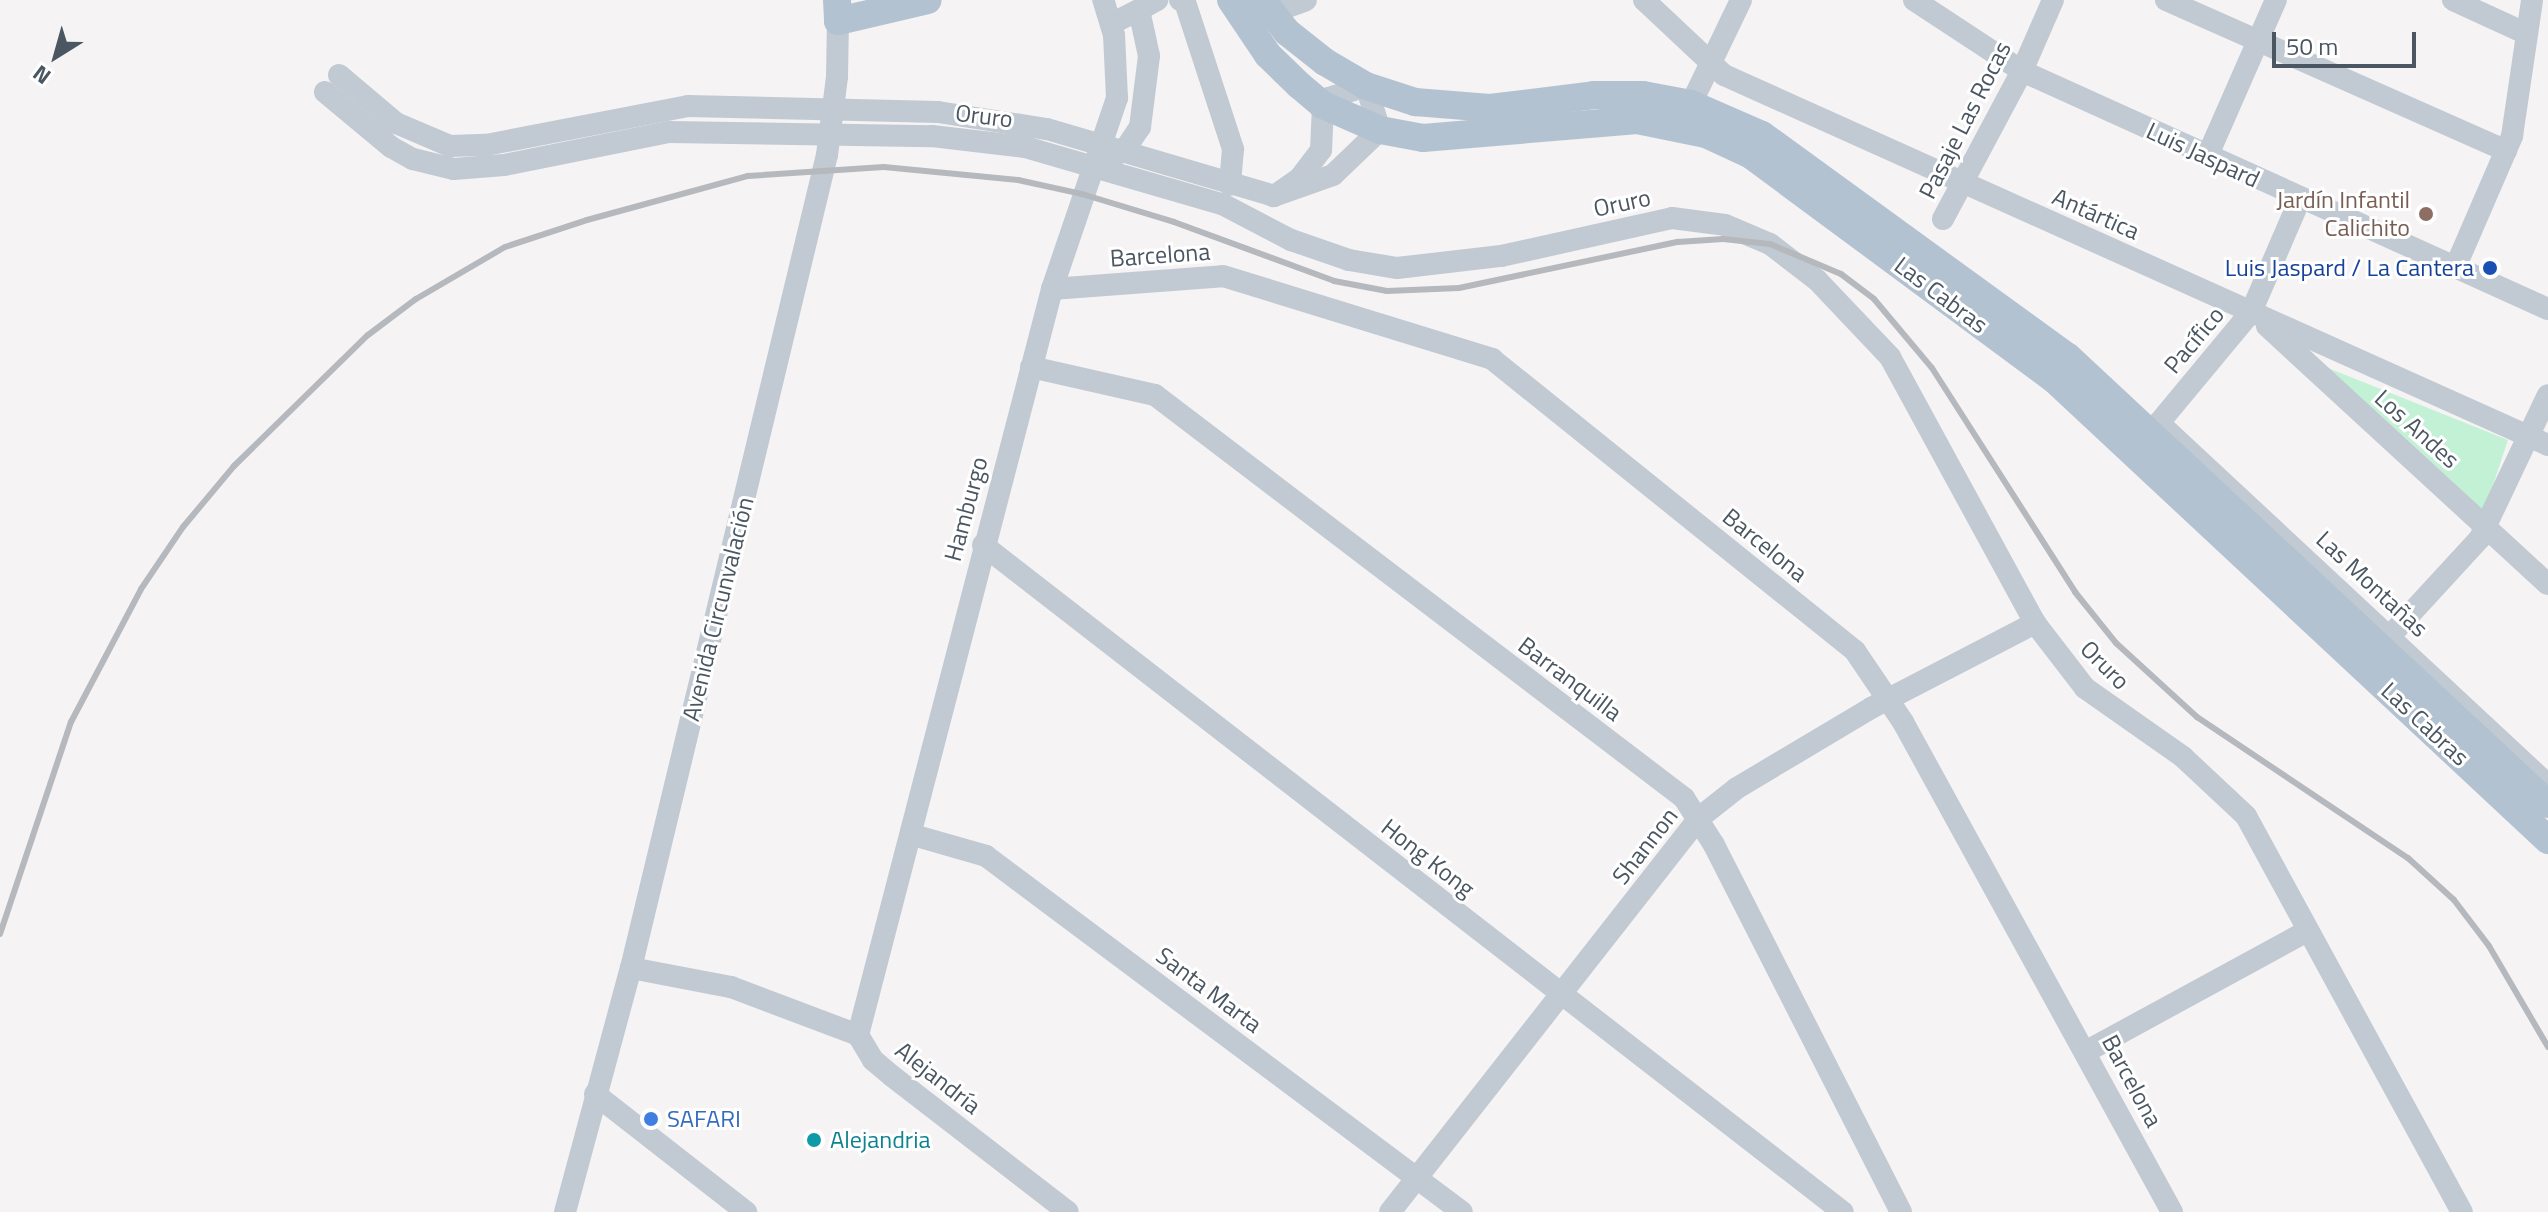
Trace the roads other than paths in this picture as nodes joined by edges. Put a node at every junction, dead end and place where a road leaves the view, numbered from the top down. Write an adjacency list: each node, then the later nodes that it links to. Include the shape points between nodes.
1 (928, 0): 16 (main road)
2 (1103, 0): 17 (street, Hamburgo)
3 (1180, 0): 31 (street, via 1185,2 1233,149)
4 (1231, 0): 25 (main road, Las Cabras, via 1268,55)
5 (1306, 0): 15 (street)
6 (1644, 0): 20 (street, Antártica)
7 (1741, 0): 20 (street)
8 (1914, 0): 21 (street, Luis Jaspard)
9 (2053, 0): 21 (street, Pasaje Las Rocas)
10 (2166, 0): 19 (street)
11 (2276, 0): 19 (street)
12 (2453, 0): 18 (street)
13 (2532, 0): 18 (street)
14 (1148, 5): 17 (street); 28 (street, via 1148,94 1140,127)
15 (1266, 7): 23 (main road, Las Cabras, via 1315,55)
16 (838, 10): 55 (street, Avenida Circunvalación, bridge, via 837,77 827,155)
17 (1111, 24): 28 (street, Hamburgo, via 1117,98)
18 (2527, 34): 27 (street)
19 (2258, 41): 27 (street); 29 (street)
20 (1710, 66): 24 (street); 30 (street, Antártica)
21 (2022, 71): 29 (street, Luis Jaspard); 30 (street, Pasaje Las Rocas)
22 (332, 83): 28 (street, Oruro, via 391,147 413,159 454,169 504,165 669,132 723,130 932,136)
23 (1366, 86): 24 (main road, Las Cabras, via 1415,102 1465,108 1619,94); 25 (street, via 1339,93); 26 (street)
24 (1691, 104): 50 (main road, Las Cabras, via 1762,135 2068,357)
25 (1323, 105): 26 (main road, Las Cabras); 32 (street, via 1321,150 1300,178)
26 (1380, 130): 32 (street, via 1333,175); 53 (main road, Las Cabras, via 1423,138 1637,120 1706,134 1751,155 2054,379)
27 (2506, 151): 35 (street)
28 (1107, 153): 31 (street); 36 (street, Hamburgo); 46 (street, Oruro, via 1291,240 1397,268 1501,256 1672,218 1725,225 1770,244 1817,280 1890,357)
29 (2207, 157): 33 (street, Luis Jaspard)
30 (1962, 183): 34 (street, Pasaje Las Rocas); 38 (street, Antártica)
31 (1230, 185): 32 (street)
32 (1274, 196)
33 (2300, 199): 35 (street, Luis Jaspard); 38 (street, Pacífico)
34 (1943, 219)
35 (2455, 268): 37 (street, Luis Jaspard)
36 (1052, 289): 39 (street, Hamburgo); 48 (street, Barcelona, via 1223,276 1492,359 1855,651)
37 (2548, 309)
38 (2251, 312): 41 (street, Pacífico); 42 (street, Antártica); 43 (street, Los Andes)
39 (1031, 367): 44 (street, Hamburgo); 51 (street, Barranquilla, via 1155,395 1684,798)
40 (2548, 395): 42 (street)
41 (2159, 423): 47 (street, Las Montañas)
42 (2538, 440): 43 (street)
43 (2487, 528): 45 (street, Los Andes); 47 (street)
44 (983, 545): 52 (street, Hamburgo); 56 (street, Hong Kong)
45 (2548, 584)
46 (2035, 623): 48 (street, Shannon); 54 (street, Oruro, via 2085,688 2183,757 2246,816)
47 (2390, 636): 49 (street, Las Montañas)
48 (1889, 699): 51 (street, Shannon, via 1737,788); 58 (street, Barcelona)
49 (2548, 784)
50 (2548, 804)
51 (1699, 818): 56 (street, Shannon); 67 (street, Barranquilla)
52 (913, 835): 57 (street, Hamburgo); 60 (street, Santa Marta, via 986,856)
53 (2548, 840)
54 (2307, 931): 58 (street); 69 (street, Oruro)
55 (631, 968): 57 (street, via 731,987); 59 (street, Avenida Circunvalación)
56 (1562, 997): 60 (street, Shannon); 66 (street, Hong Kong)
57 (858, 1035): 63 (street, Alejandría, via 873,1060)
58 (2087, 1051): 68 (street, Barcelona)
59 (595, 1094): 61 (street, Avenida Circunvalación); 62 (street)
60 (1417, 1177): 64 (street, Shannon); 65 (street, Santa Marta)
61 (565, 1212)
62 (746, 1212)
63 (1068, 1212)
64 (1390, 1212)
65 (1462, 1212)
66 (1843, 1212)
67 (1901, 1212)
68 (2172, 1212)
69 (2462, 1212)

